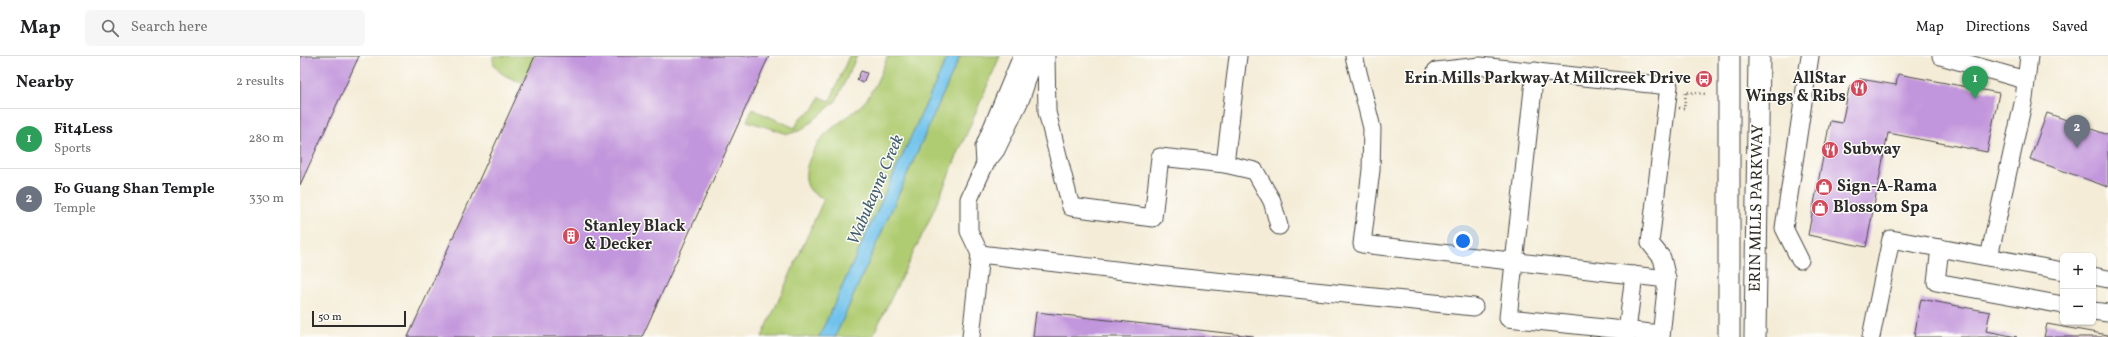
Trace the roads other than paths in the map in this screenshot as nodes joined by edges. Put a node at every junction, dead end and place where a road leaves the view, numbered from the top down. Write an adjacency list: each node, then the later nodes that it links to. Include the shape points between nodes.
1 (1022, 56): 14 (lane, via 984,147)
2 (1035, 56): 14 (lane, via 1021,98 996,150)
3 (1046, 56): 15 (lane, via 1047,112 1072,207 1153,218 1160,156)
4 (1238, 56): 15 (lane)
5 (1354, 56): 21 (lane, via 1372,128 1371,170 1362,244)
6 (1759, 56): 35 (main road, ERIN MILLS PARKWAY)
7 (1810, 56): 20 (lane, via 1784,228)
8 (1941, 56): 13 (lane)
9 (2029, 56): 13 (lane)
10 (1728, 57): 34 (main road, ERIN MILLS PARKWAY)
11 (1436, 71): 12 (lane, via 1480,66)
12 (1535, 71): 21 (lane); 25 (lane, via 1669,86 1650,243 1662,258)
13 (2026, 80): 19 (lane, via 2024,100)
14 (985, 164): 18 (lane, via 969,200 969,231)
15 (1225, 164): 16 (lane, via 1255,171 1272,201)
16 (1279, 226)
17 (1940, 248): 19 (lane); 27 (lane, via 1936,282); 36 (lane, via 1891,239)
18 (980, 254): 28 (lane, via 1175,277); 33 (lane)
19 (1989, 257): 22 (lane)
20 (1800, 260)
21 (1514, 261): 23 (lane); 31 (lane, via 1508,318)
22 (2060, 270)
23 (1634, 276): 25 (lane); 31 (lane)
24 (2096, 277): 26 (lane)
25 (1667, 279): 32 (lane)
26 (2108, 279)
27 (2060, 304)
28 (1474, 307)
29 (2096, 312): 30 (lane)
30 (2108, 314)
31 (1627, 331): 32 (lane)
32 (1661, 336)
33 (970, 337)
34 (1729, 337)
35 (1755, 337)
36 (1871, 337)

